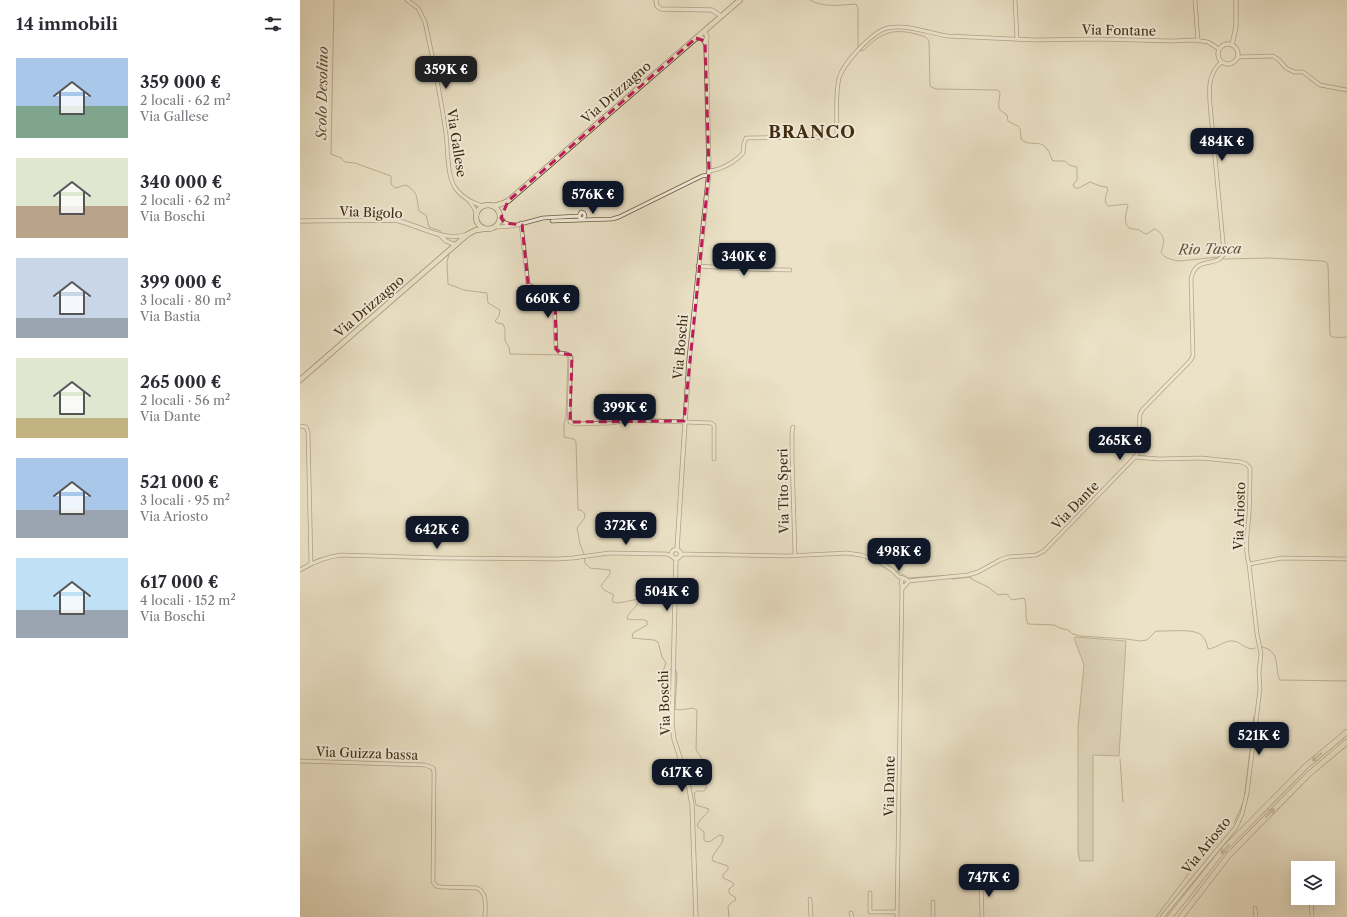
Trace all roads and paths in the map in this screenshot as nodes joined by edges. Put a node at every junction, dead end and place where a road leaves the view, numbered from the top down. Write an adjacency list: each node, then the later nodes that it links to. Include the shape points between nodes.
1 (407, 0): 21 (street, Via Gallese, via 416,5 423,16 444,121 450,175 454,187)
2 (656, 0): 7 (street, via 657,6 661,9 712,10)
3 (740, 0): 7 (main road, Via Drizzagno)
4 (1015, 0): 12 (street)
5 (1195, 0): 13 (street)
6 (1236, 0): 15 (street, via 1236,26)
7 (721, 16): 8 (main road, Via Drizzagno)
8 (711, 24): 9 (main road, Via Drizzagno); 10 (street, Via Boschi)
9 (704, 31): 10 (street); 11 (main road, Via Drizzagno); 14 (street, Via Boschi)
10 (707, 36): 14 (street, Via Boschi)
11 (696, 38): 14 (street, via 702,38); 22 (main road, Via Drizzagno)
12 (1017, 39): 13 (street, Via Fontane); 20 (street, Via Fontane, via 936,35 908,28 886,28 857,52 839,78 837,137 746,138 743,154 736,161)
13 (1198, 40): 16 (street, Via Fontane, via 1208,42)
14 (705, 43): 20 (street, Via Boschi)
15 (1232, 45): 16 (street, via 1222,45); 17 (street, via 1236,48)
16 (1219, 49): 18 (street)
17 (1238, 57): 18 (street, via 1232,63); 19 (street, via 1273,56 1286,68 1302,72 1315,83)
18 (1221, 62): 45 (street, via 1215,68 1209,84 1224,251 1221,258 1201,264 1192,272 1192,356 1140,414 1137,455)
19 (1347, 90)
20 (709, 173): 29 (street, via 619,217); 39 (street, Via Boschi)
21 (466, 198): 23 (street, Via Gallese); 27 (street, Via Gallese)
22 (508, 201): 24 (main road, Via Drizzagno); 25 (main road, Via Drizzagno)
23 (484, 206): 24 (main road); 27 (main road, via 478,211)
24 (493, 206): 25 (main road)
25 (500, 216): 31 (street, via 505,223); 32 (main road)
26 (579, 216): 30 (street, via 543,218)
27 (477, 217): 33 (main road, via 478,224); 34 (main road, Via Drizzagno)
28 (300, 221): 35 (street, Via Bigolo, via 395,220)
29 (552, 221)
30 (522, 223): 31 (street); 42 (street, via 528,284 534,288 554,292 556,349 571,357 570,422 575,424 630,420)
31 (516, 225): 32 (street)
32 (496, 227): 33 (main road)
33 (484, 229): 34 (main road, Via Drizzagno)
34 (469, 233): 35 (street, Via Bigolo, via 457,237); 37 (main road, Via Drizzagno)
35 (439, 234): 36 (street, Via Bigolo)
36 (446, 241): 37 (street, Via Bigolo); 38 (street)
37 (456, 245): 38 (main road, Via Drizzagno)
38 (447, 253): 41 (main road, Via Drizzagno)
39 (698, 266): 40 (street); 42 (street, Via Boschi)
40 (790, 270)
41 (300, 380)
42 (684, 421): 46 (street, via 714,425); 48 (street, Via Boschi)
43 (300, 426): 51 (street, via 306,427 308,432)
44 (793, 427): 49 (street, Via Tito Speri)
45 (1134, 457): 52 (street, Via Ariosto, via 1202,458 1246,464 1250,468 1247,544); 55 (street, Via Dante, via 1044,551 1036,555 1008,557 968,575)
46 (714, 459)
47 (672, 554): 48 (street); 48 (street); 51 (street, via 609,553 556,559 341,555 330,556)
48 (679, 554): 49 (street); 70 (street, Via Boschi, via 672,667 672,724 692,805)
49 (795, 556): 54 (street, via 835,553 861,555 878,561)
50 (1347, 559): 52 (street, Via Ariosto, via 1282,558)
51 (311, 564): 53 (street)
52 (1249, 564): 76 (street, Via Ariosto, via 1261,654 1260,689 1244,808 1236,827)
53 (300, 570)
54 (899, 577): 55 (street); 55 (street, via 904,578)
55 (903, 584): 67 (street, Via Dante)
56 (1347, 732): 77 (highway, one-way to 77, via 1306,766 1224,849)
57 (1347, 742): 78 (highway, one-way to 57, via 1229,855 1309,774)
58 (300, 761): 69 (street, Via Guizza bassa, via 425,765 433,768 433,882 441,887 481,890 485,895)
59 (981, 880): 60 (street)
60 (981, 887): 61 (street); 75 (street)
61 (991, 887)
62 (870, 893): 67 (street, via 870,912)
63 (810, 899): 71 (street)
64 (932, 902): 74 (street)
65 (1312, 905): 80 (street)
66 (1255, 908): 79 (street)
67 (897, 912): 73 (street, Via Dante)
68 (851, 913): 72 (street)
69 (485, 917)
70 (696, 917)
71 (811, 917)
72 (852, 917)
73 (897, 917)
74 (933, 917)
75 (982, 917)
76 (1162, 917)
77 (1170, 917)
78 (1181, 917)
79 (1256, 917)
80 (1312, 917)

